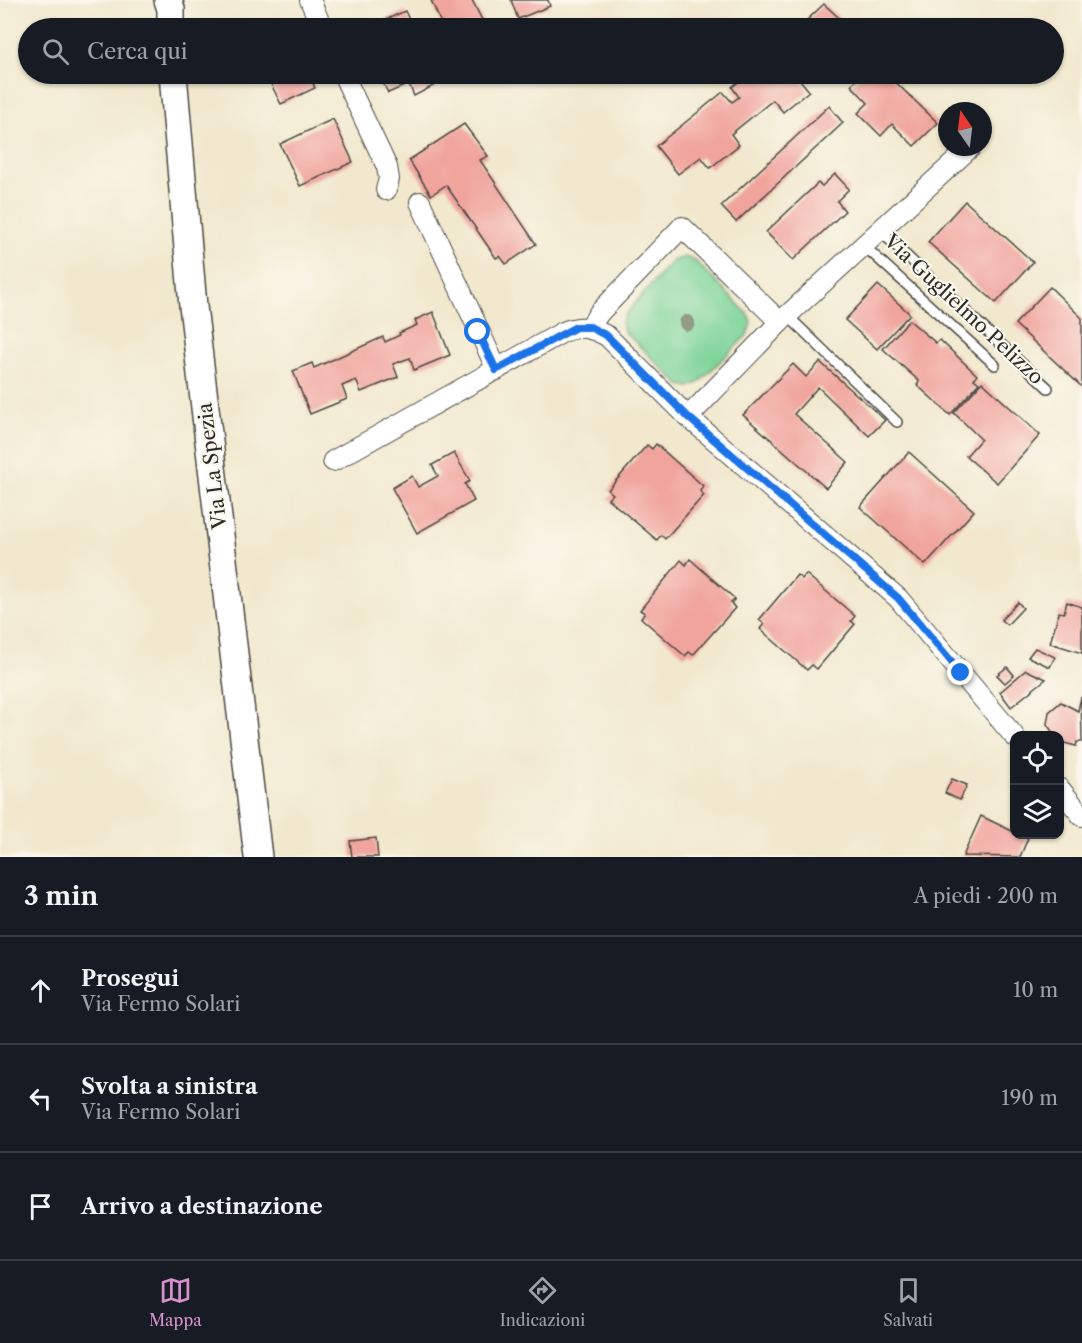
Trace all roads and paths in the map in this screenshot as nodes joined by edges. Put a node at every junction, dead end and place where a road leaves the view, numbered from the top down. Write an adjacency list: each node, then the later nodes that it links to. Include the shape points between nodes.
1 (310, 0): 2 (street)
2 (318, 18)
3 (174, 84): 21 (main road, Via La Spezia, via 193,306)
4 (349, 84): 6 (street, via 387,167)
5 (960, 156): 8 (street, Via Guglielmo Pelizzo)
6 (386, 190)
7 (420, 202): 13 (street)
8 (879, 230): 9 (street, Via Guglielmo Pelizzo); 14 (lane, Via Guglielmo Pelizzo)
9 (863, 244): 10 (street, Via Guglielmo Pelizzo); 12 (lane, Via Guglielmo Pelizzo)
10 (784, 319): 11 (street, via 682,227); 15 (street, Via Guglielmo Pelizzo); 16 (lane)
11 (590, 327): 13 (street, via 563,332); 15 (street, via 607,336)
12 (995, 365)
13 (496, 370): 17 (street)
14 (1048, 388)
15 (688, 417): 18 (street, via 898,598)
16 (897, 422)
17 (333, 461)
18 (1010, 731)
19 (1064, 795): 20 (street)
20 (1082, 816)
21 (258, 857)

